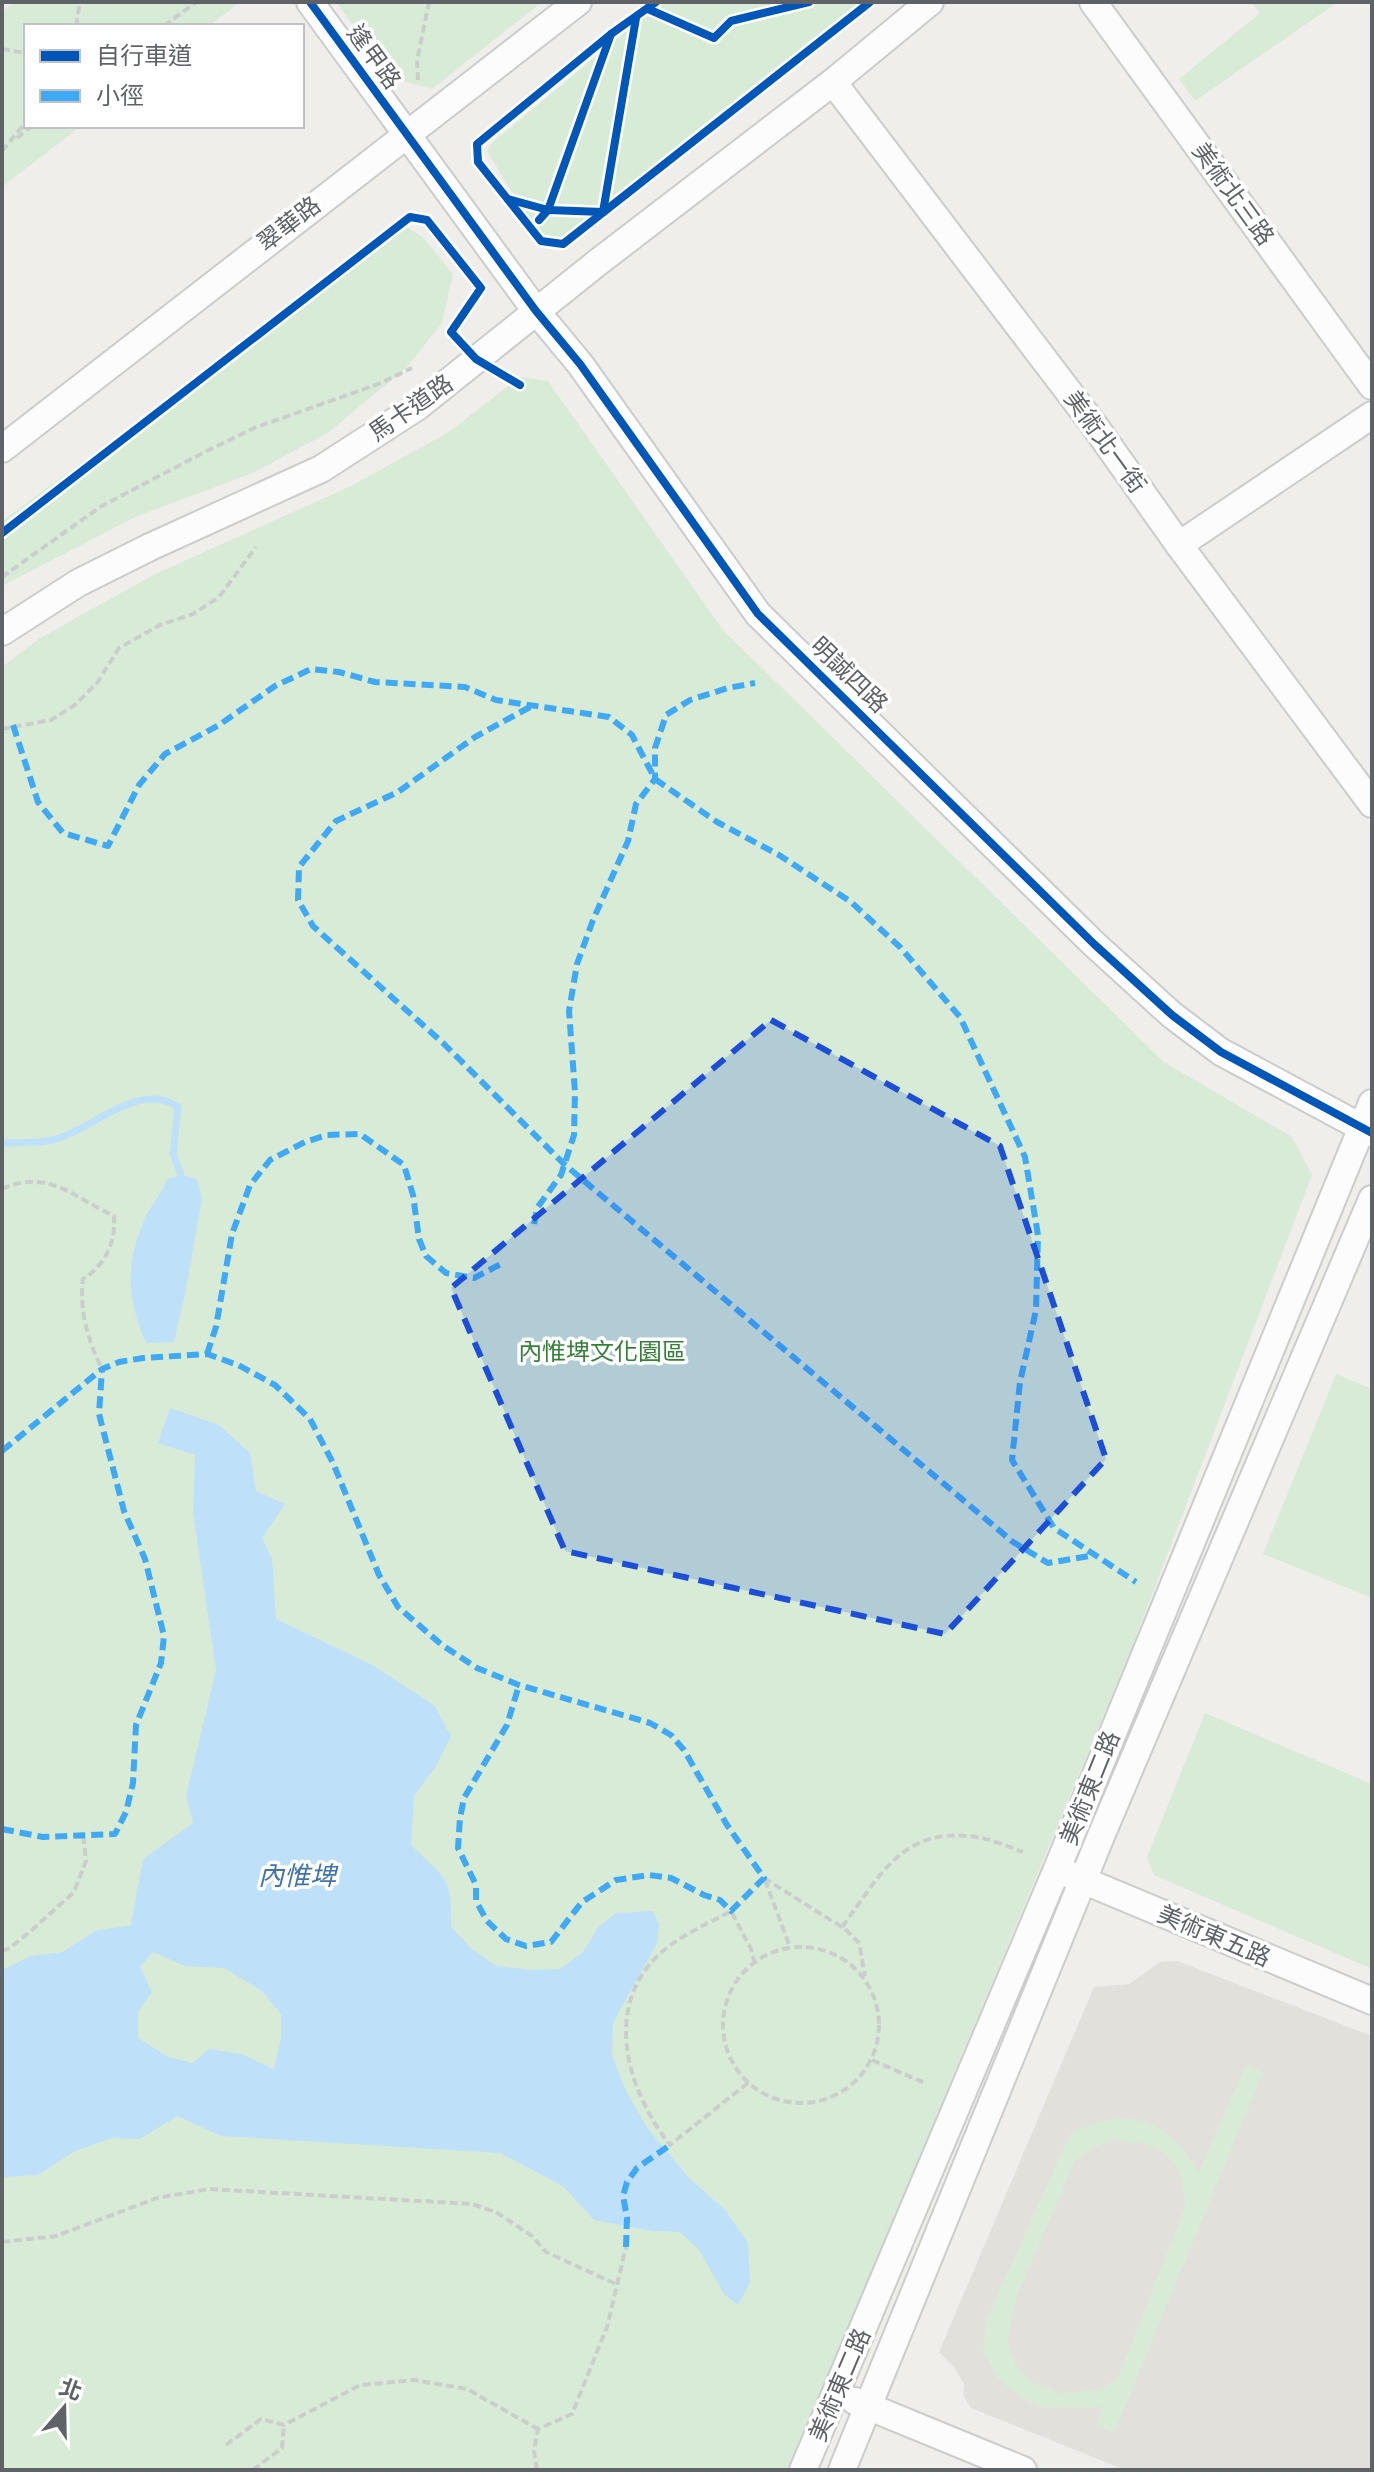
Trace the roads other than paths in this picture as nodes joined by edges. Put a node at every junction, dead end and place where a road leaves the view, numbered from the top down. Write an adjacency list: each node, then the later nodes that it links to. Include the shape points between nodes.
1 (310, 2): 6 (street, 逢甲路)
2 (578, 2): 6 (street, 翠華路)
3 (930, 2): 5 (street, 馬卡道路)
4 (1093, 2): 8 (street, 美術北三路)
5 (833, 82): 7 (street, 馬卡道路); 11 (street, 美術北一街)
6 (406, 136): 7 (street, 明誠四路); 10 (street, 翠華路)
7 (536, 311): 12 (street, 馬卡道路, via 417,407 321,469 78,583); 15 (street, 明誠四路, via 580,364 758,614 1172,1015 1221,1052)
8 (1372, 386)
9 (1372, 415): 11 (street)
10 (2, 449)
11 (1179, 545): 13 (street, 美術北一街)
12 (2, 632)
13 (1372, 804)
14 (1372, 1103): 15 (street, 美術東二路)
15 (1367, 1130): 17 (street, 美術東二路)
16 (1372, 1199): 18 (street, 美術東二路)
17 (1057, 1869): 18 (street, 美術東五路); 20 (street, 美術東二路)
18 (1084, 1880): 19 (street, 美術東五路); 21 (street, 美術東二路)
19 (1372, 2001)
20 (836, 2394): 21 (street); 22 (street, 美術東二路)
21 (869, 2407): 23 (street, 美術東二路); 24 (street)
22 (803, 2470)
23 (842, 2470)
24 (1023, 2470)

